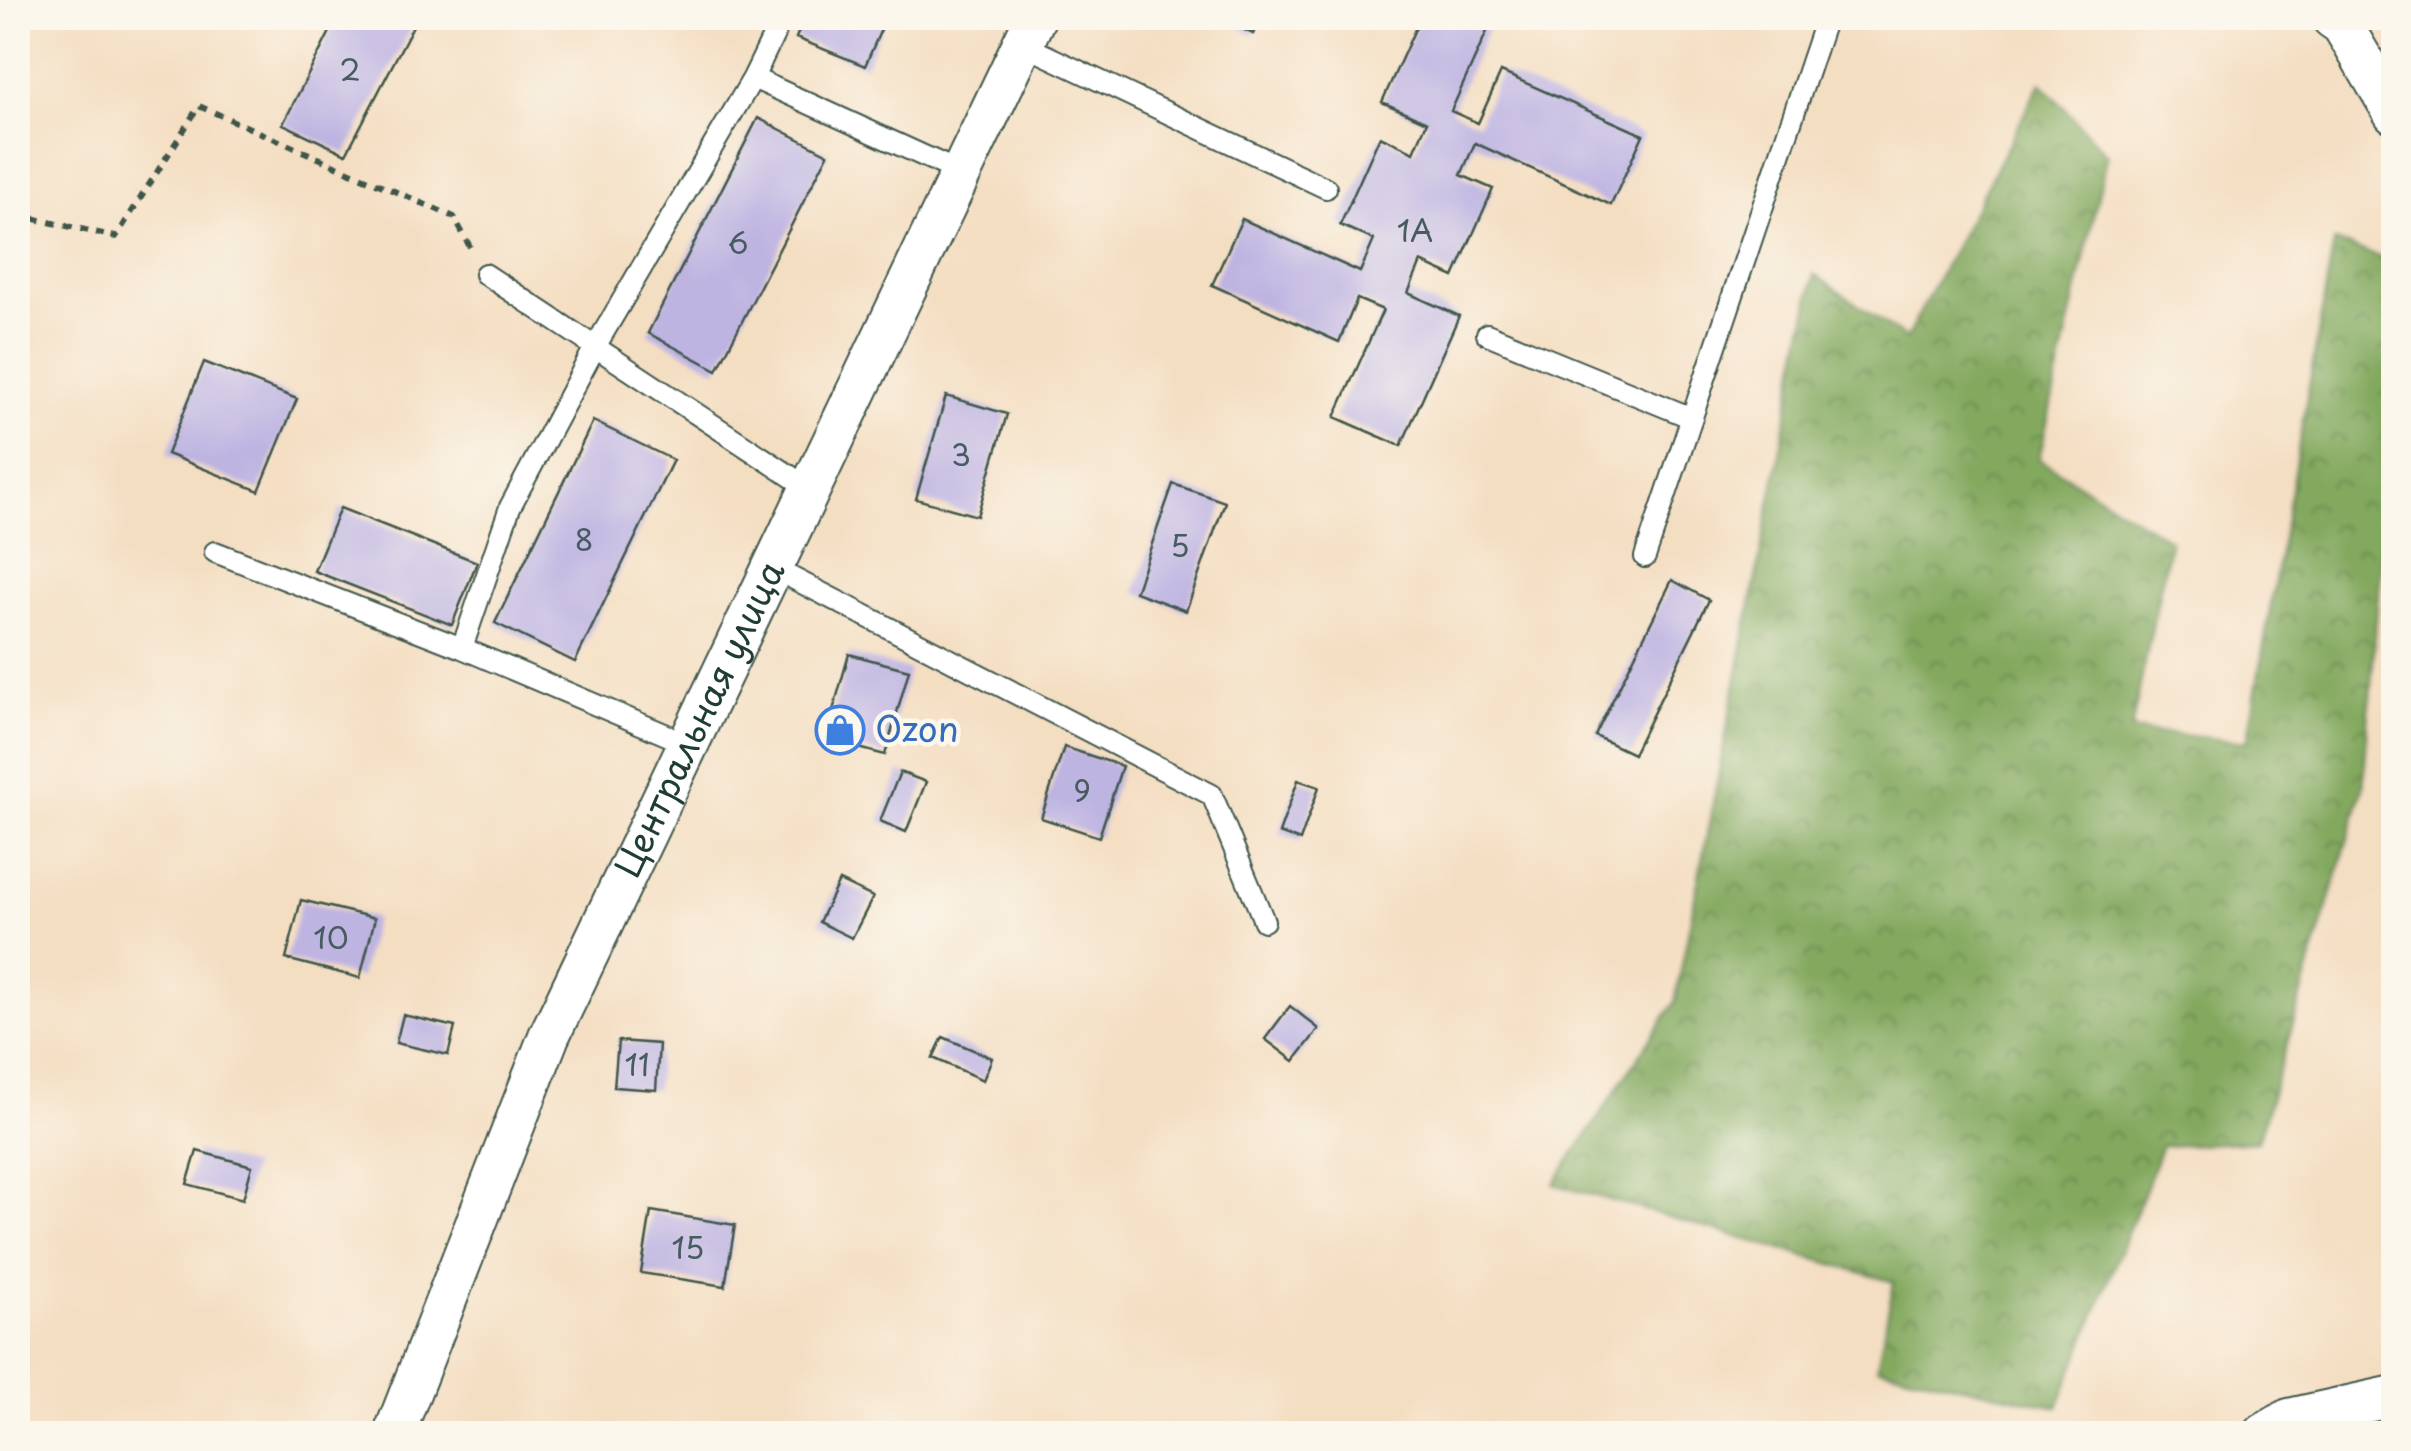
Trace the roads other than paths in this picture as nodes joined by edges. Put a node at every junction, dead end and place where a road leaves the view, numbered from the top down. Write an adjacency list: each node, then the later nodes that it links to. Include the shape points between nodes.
1 (782, 18): 5 (lane)
2 (1826, 18): 12 (lane)
3 (2332, 18): 6 (street)
4 (1029, 31): 7 (street, Центральная улица); 8 (lane)
5 (753, 78): 7 (lane); 11 (lane)
6 (2394, 114)
7 (961, 172): 13 (street, Центральная улица)
8 (1326, 188)
9 (485, 274): 11 (lane)
10 (1487, 334): 12 (lane)
11 (594, 346): 13 (lane); 17 (lane, via 510,507)
12 (1692, 418): 15 (lane)
13 (810, 490): 16 (street, Центральная улица)
14 (215, 552): 17 (lane)
15 (1645, 557)
16 (772, 568): 18 (street, Центральная улица); 19 (lane, via 1212,794)
17 (462, 648): 18 (lane)
18 (688, 744): 21 (street, Центральная улица, via 549,1036)
19 (1264, 921)
20 (2394, 1396): 22 (street, via 2290,1419)
21 (394, 1434)
22 (2264, 1434)

